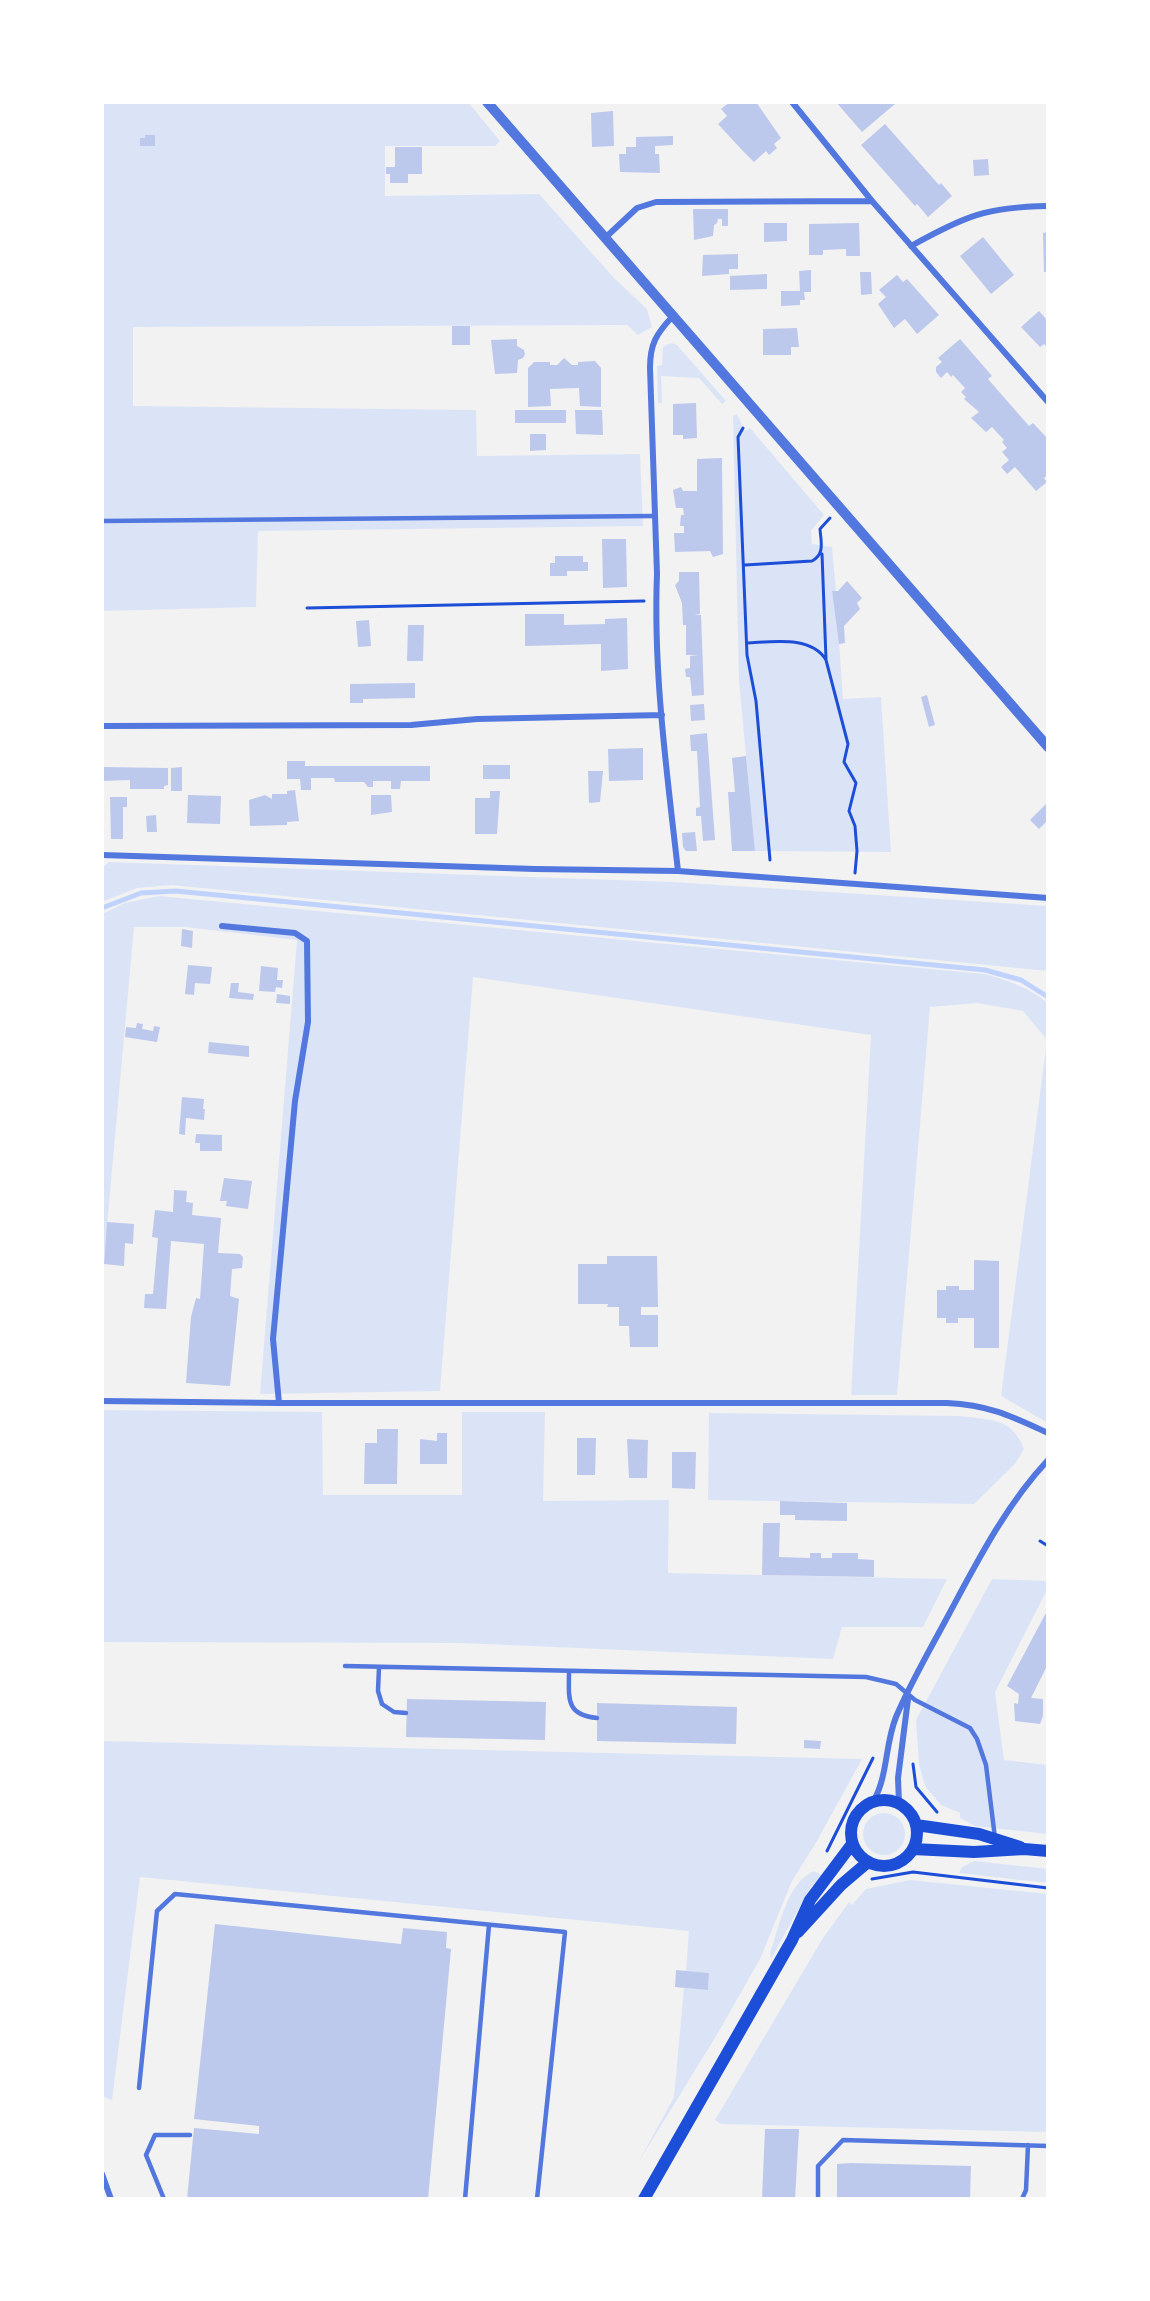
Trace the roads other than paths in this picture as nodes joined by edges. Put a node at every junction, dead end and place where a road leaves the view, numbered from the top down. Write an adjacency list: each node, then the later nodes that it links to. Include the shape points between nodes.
1 (487, 102): 5 (street)
2 (792, 102): 3 (street)
3 (873, 201): 5 (street, via 656,202 636,208); 6 (street)
4 (1048, 206): 6 (street, via 981,212)
5 (605, 237): 7 (street)
6 (911, 246): 8 (street)
7 (672, 316): 9 (street, via 654,338 650,351); 13 (street)
8 (1048, 402)
9 (653, 516): 10 (lane); 11 (street)
10 (102, 522)
11 (662, 715): 12 (street, via 477,719 411,725); 15 (street)
12 (102, 726)
13 (1048, 747)
14 (102, 855): 15 (street)
15 (678, 871): 16 (street)
16 (1048, 898)
17 (222, 926): 19 (street, via 296,933 307,941 308,1022 295,1101 273,1339)
18 (102, 1401): 19 (street)
19 (279, 1404): 20 (street, via 976,1404)
20 (1048, 1433)
21 (1048, 1460): 25 (street, via 990,1538)
22 (345, 1665): 23 (lane)
23 (379, 1667): 24 (lane); 26 (lane, via 382,1704 394,1712)
24 (569, 1671): 25 (lane, via 866,1677 896,1684); 27 (lane, via 573,1710)
25 (909, 1693): 28 (street, via 890,1735); 29 (street); 31 (lane, via 915,1700 959,1720 977,1739 986,1765)
26 (406, 1713)
27 (597, 1718)
28 (874, 1800): 29 (main road); 32 (main road, via 854,1818)
29 (898, 1803): 30 (main road, via 911,1814)
30 (916, 1825): 31 (main road); 33 (main road)
31 (995, 1839): 34 (main road)
32 (852, 1844): 36 (main road); 38 (main road, via 810,1900)
33 (913, 1849): 34 (main road); 36 (main road, via 892,1865)
34 (1024, 1849): 35 (main road)
35 (1048, 1851)
36 (868, 1862): 38 (main road)
37 (489, 1925): 39 (lane, via 175,1894 157,1911); 46 (lane); 47 (lane, via 566,1932)
38 (795, 1935): 48 (main road)
39 (139, 2088)
40 (190, 2135): 45 (lane, via 155,2135 146,2155)
41 (1028, 2145): 42 (lane); 49 (lane, via 843,2140 818,2166); 50 (lane)
42 (1048, 2146)
43 (102, 2174): 44 (street)
44 (111, 2199)
45 (164, 2199)
46 (465, 2199)
47 (537, 2199)
48 (644, 2199)
49 (818, 2199)
50 (1022, 2199)

